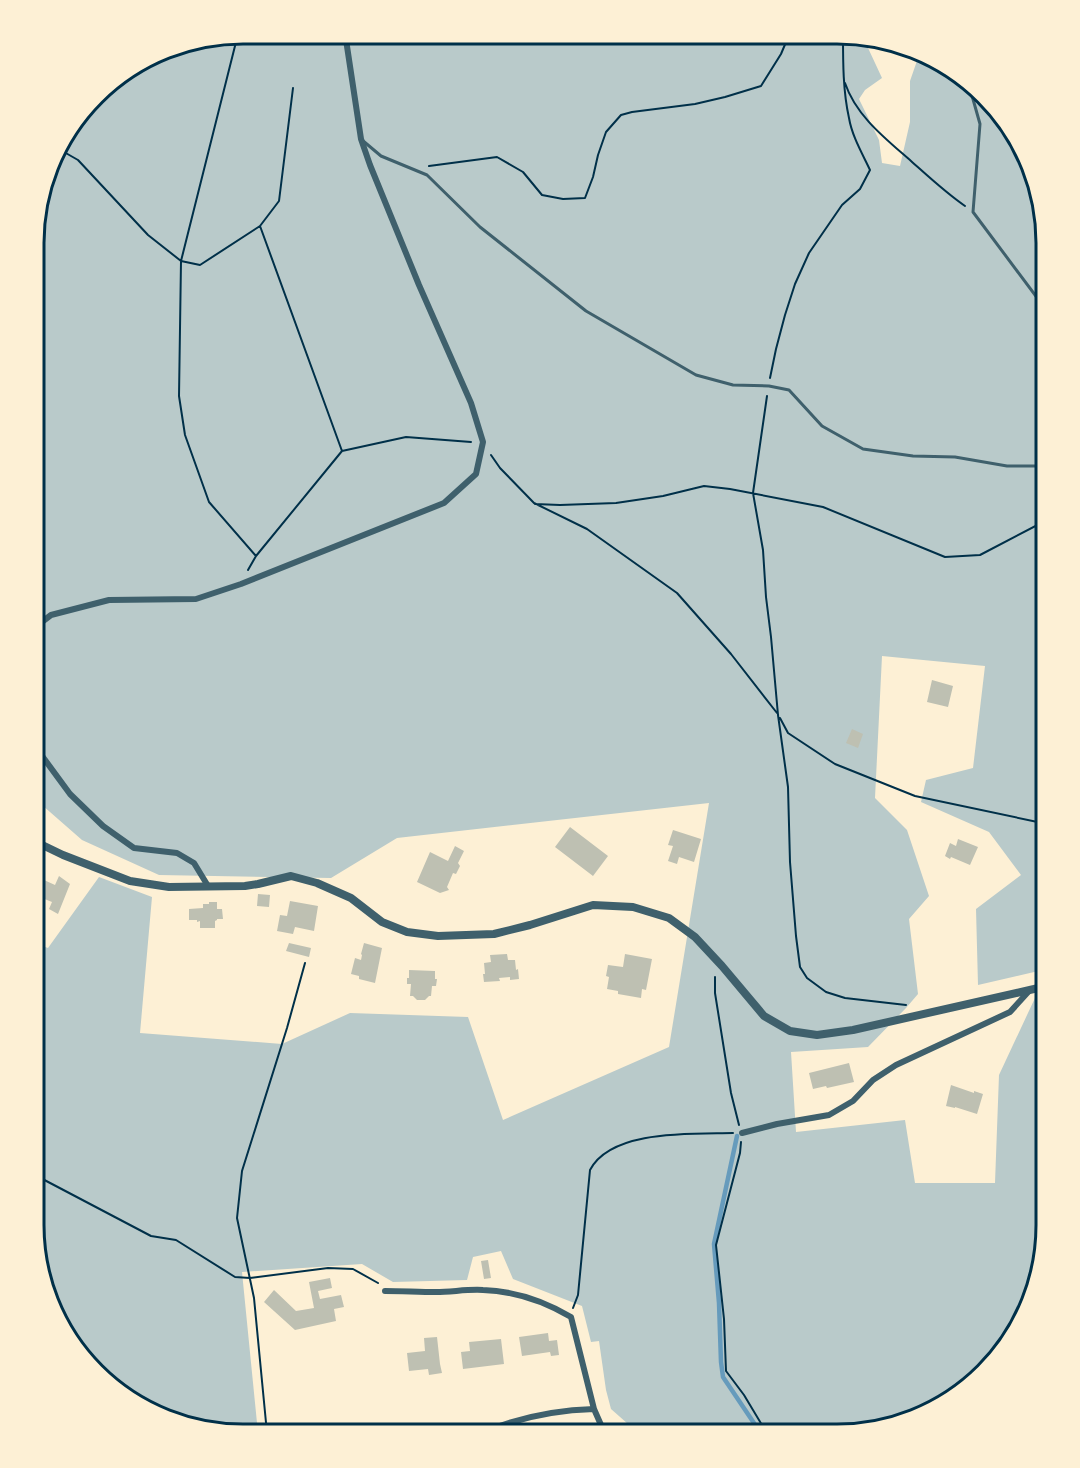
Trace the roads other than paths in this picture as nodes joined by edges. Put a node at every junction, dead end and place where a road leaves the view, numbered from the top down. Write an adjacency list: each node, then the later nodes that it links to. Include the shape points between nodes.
1 (347, 44): 3 (street)
2 (972, 96): 4 (lane, via 980,124 973,212)
3 (361, 139): 5 (lane, via 381,156 428,176 480,227 586,311 696,375 733,386 789,390 822,426 863,449); 6 (street, via 471,403 483,442 476,474 444,503 241,584 196,599 109,600 51,615)
4 (1036, 296)
5 (1036, 466)
6 (44, 620)
7 (44, 759): 9 (street, via 70,794 103,826 135,848 177,853 186,858 194,863)
8 (44, 846): 9 (street, via 130,881 169,887)
9 (208, 886): 11 (street, via 244,886 291,876 351,898 382,922 407,932 438,936 494,934 593,905 633,907 669,918 695,937 764,1016 790,1031 817,1035)
10 (1036, 988): 11 (street)
11 (1029, 990): 12 (street, via 1010,1012 896,1065 873,1080 853,1101 829,1115)
12 (742, 1133)
13 (385, 1291): 14 (street, via 500,1291 526,1297 571,1317)
14 (594, 1409): 15 (street); 16 (street)
15 (509, 1424)
16 (601, 1424)

